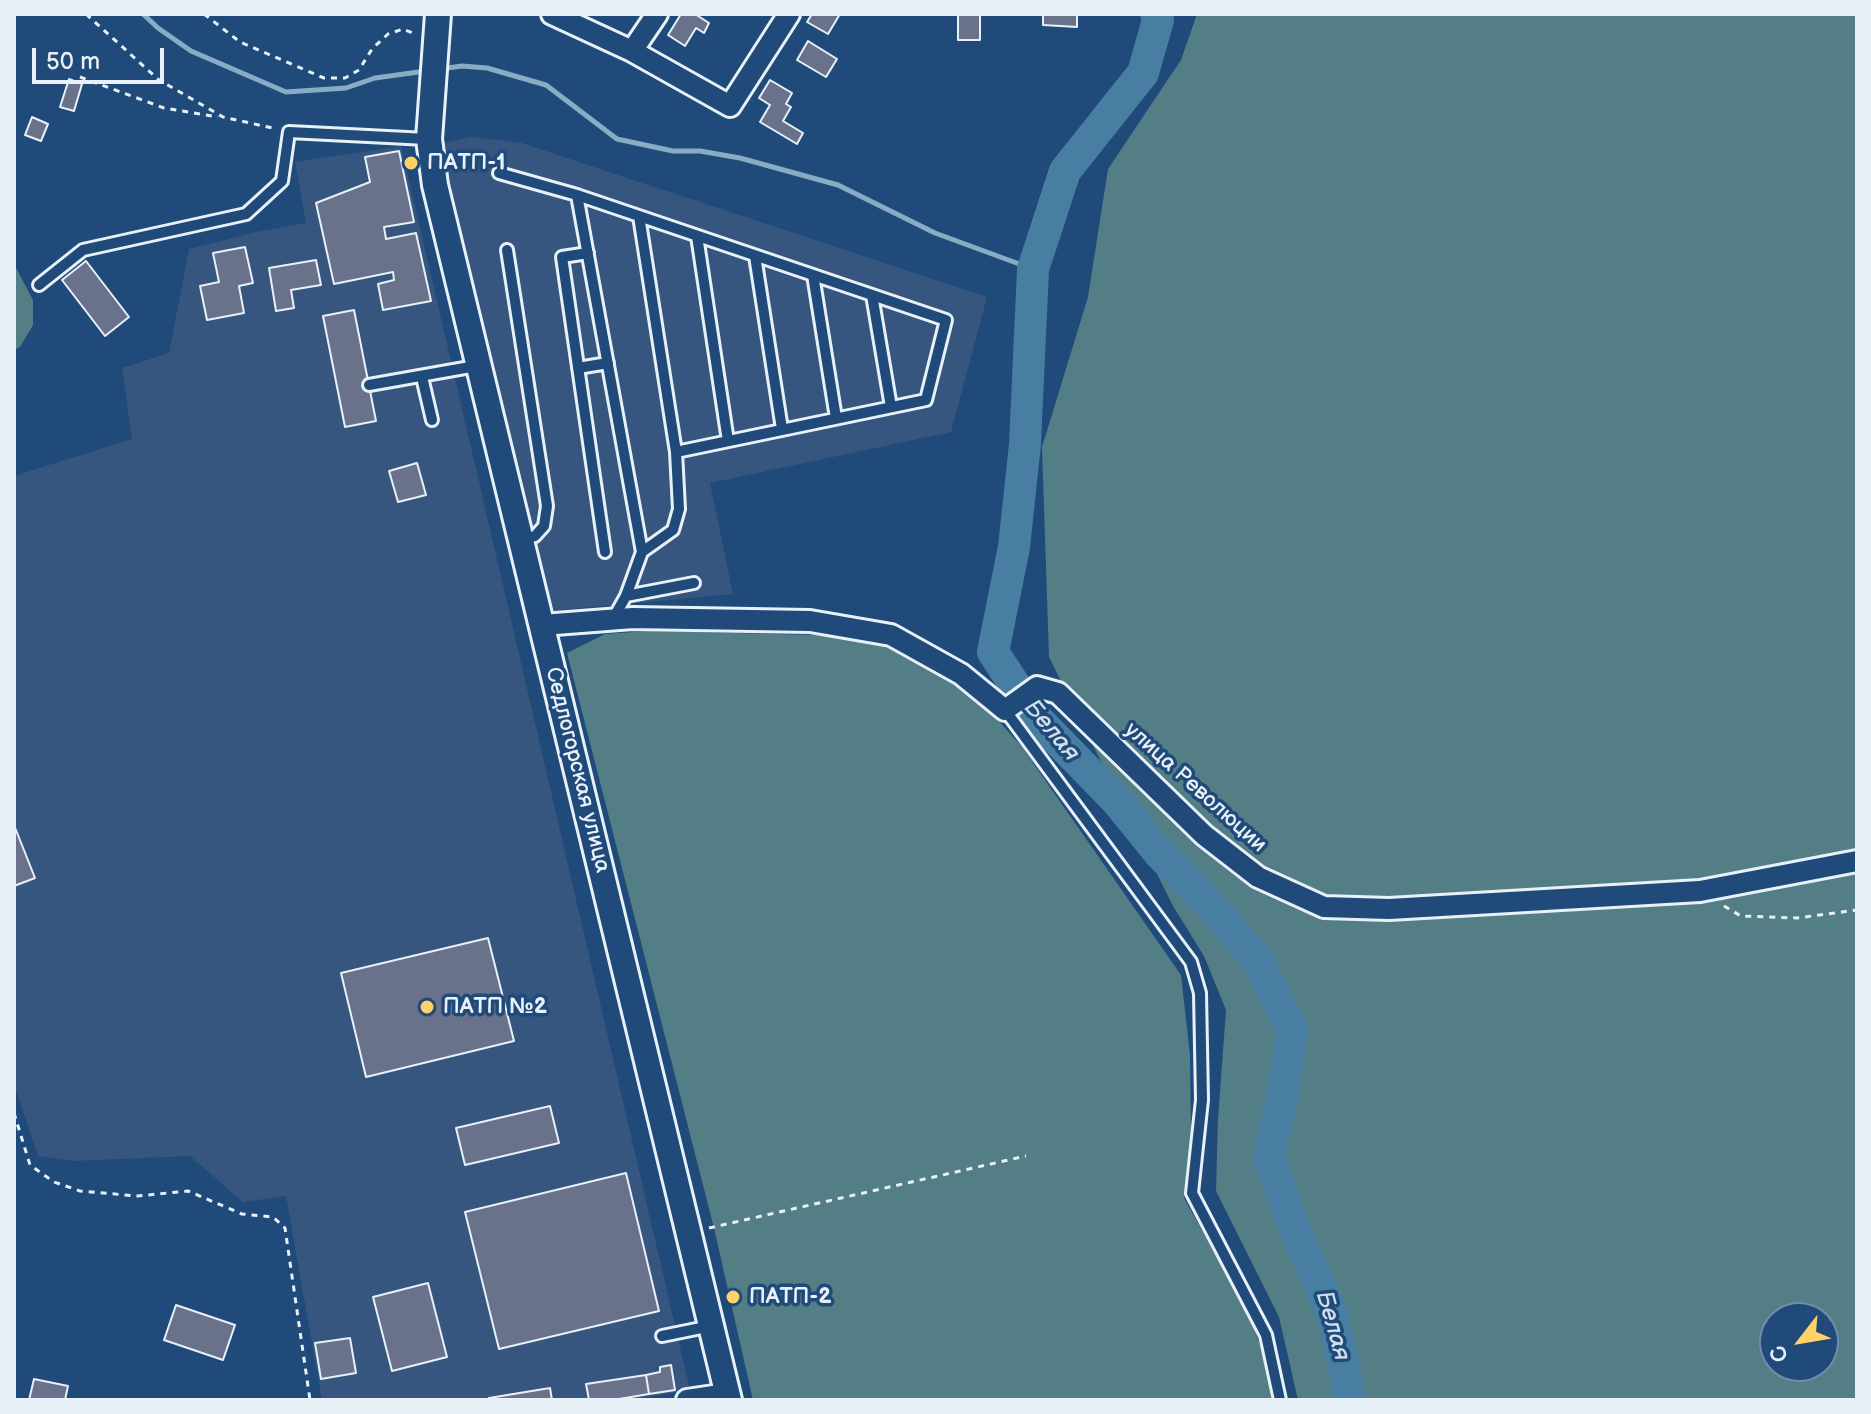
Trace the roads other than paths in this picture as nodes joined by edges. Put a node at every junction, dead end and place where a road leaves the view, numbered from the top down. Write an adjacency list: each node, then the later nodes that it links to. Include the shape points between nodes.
1 (438, 14): 6 (street, Седлогорская улица)
2 (552, 14): 5 (street)
3 (657, 14): 5 (street)
4 (789, 14): 5 (street, via 730,106)
5 (632, 51)
6 (429, 139): 15 (lane, via 289,132 282,181 246,214 83,250); 18 (street, Седлогорская улица)
7 (499, 173): 8 (lane)
8 (577, 195): 9 (lane); 12 (lane)
9 (639, 216): 10 (lane); 27 (lane)
10 (697, 236): 13 (lane); 26 (lane)
11 (507, 250): 28 (lane, via 547,506 544,526 535,536)
12 (588, 253): 17 (lane); 19 (lane, via 562,257)
13 (755, 256): 14 (lane); 25 (lane)
14 (813, 275): 16 (lane); 23 (lane)
15 (39, 285)
16 (872, 295): 22 (lane); 22 (lane, via 946,320 926,400)
17 (608, 363): 19 (lane); 30 (lane)
18 (476, 366): 20 (lane); 28 (street, Седлогорская улица)
19 (578, 368): 29 (lane)
20 (422, 377): 21 (lane); 24 (lane)
21 (369, 385)
22 (891, 407): 23 (lane)
23 (836, 418): 25 (lane)
24 (432, 420)
25 (782, 429): 26 (lane)
26 (728, 441): 27 (lane)
27 (676, 452): 30 (lane, via 679,509 673,530)
28 (520, 540): 34 (street, Седлогорская улица)
29 (605, 552)
30 (642, 552): 32 (lane)
31 (694, 583): 32 (lane)
32 (626, 596): 33 (lane)
33 (613, 619): 34 (street); 35 (street, via 810,621 891,635 961,674)
34 (542, 625): 37 (street, Седлогорская улица)
35 (1005, 710): 36 (street, улица Революции, via 1037,687 1058,693 1204,835 1258,877 1324,907 1389,909 1700,891); 41 (lane, via 1191,962 1200,993 1202,1100 1192,1193 1266,1335)
36 (1857, 861)
37 (711, 1326): 38 (lane); 39 (street, Седлогорская улица)
38 (662, 1336)
39 (728, 1397): 40 (street)
40 (687, 1400)
41 (1280, 1400)

